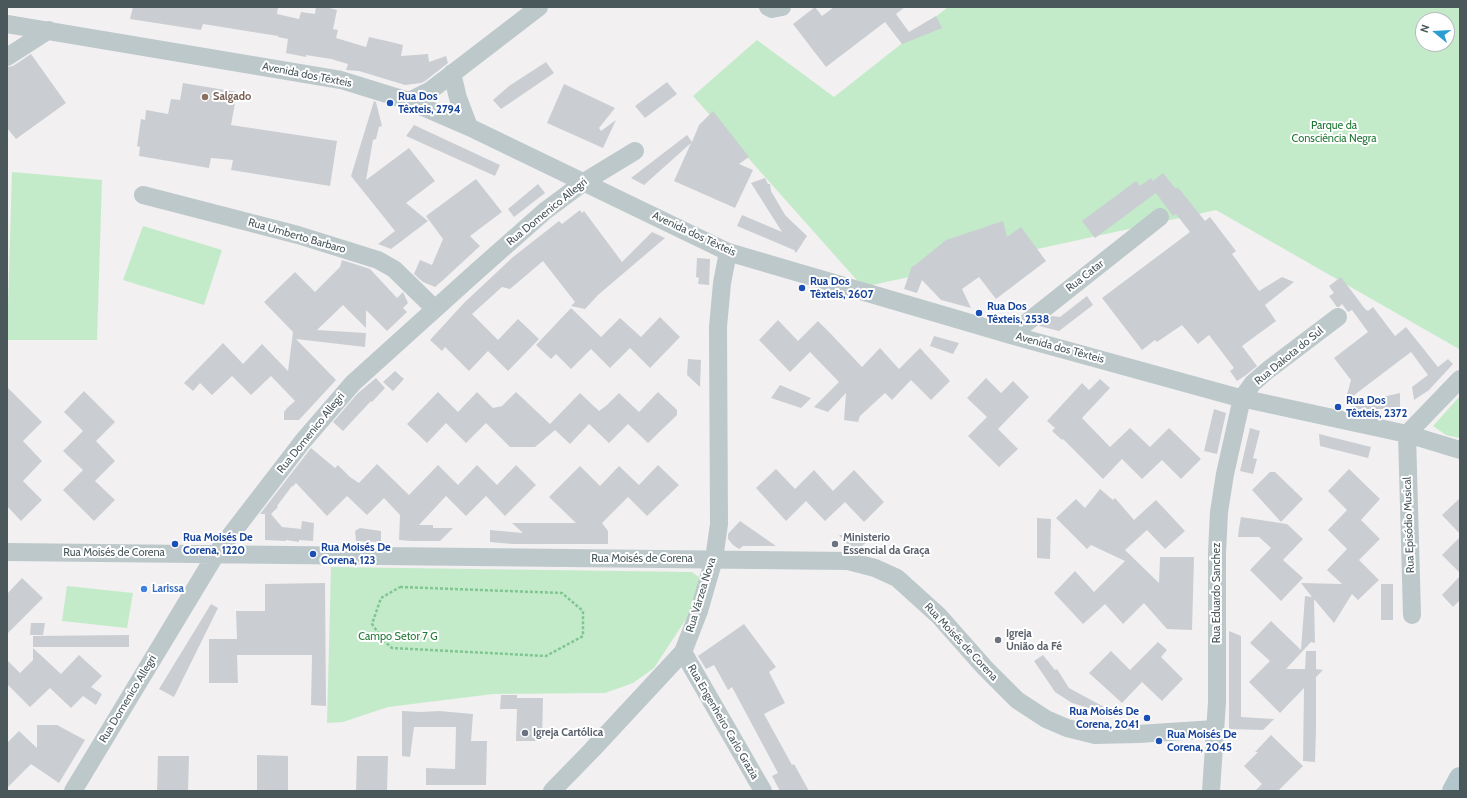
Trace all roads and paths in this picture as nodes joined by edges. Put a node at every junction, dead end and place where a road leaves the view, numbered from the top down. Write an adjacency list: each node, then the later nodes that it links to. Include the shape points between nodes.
1 (539, 7): 7 (street)
2 (768, 7): 3 (street)
3 (782, 7)
4 (7, 24): 5 (street, Avenida dos Têxteis)
5 (49, 30): 6 (street); 8 (street, Avenida dos Têxteis, via 341,80)
6 (7, 57)
7 (452, 73): 8 (street, via 431,90); 9 (street)
8 (409, 101): 9 (street, Avenida dos Têxteis)
9 (469, 127): 11 (street, Avenida dos Têxteis)
10 (635, 151): 11 (street, Rua Domenico Allegri)
11 (584, 182): 14 (street, Avenida dos Têxteis); 15 (street, Rua Domenico Allegri, via 545,212)
12 (143, 195): 15 (street, Rua Umberto Barbaro, via 298,235 378,260 394,269)
13 (1160, 217): 17 (street, Rua Catar)
14 (728, 252): 17 (street, Avenida dos Têxteis); 24 (street, Rua Várzea Nova, via 718,327 719,524)
15 (435, 308): 23 (street, Rua Domenico Allegri, via 353,383 303,441)
16 (1338, 317): 19 (street, Rua Dakota do Sul, via 1268,370 1253,383)
17 (1011, 335): 19 (street, Avenida dos Têxteis)
18 (1460, 379): 20 (street)
19 (1242, 398): 20 (street, Avenida dos Têxteis); 28 (street, Rua Eduardo Sanchez, via 1219,512 1216,553)
20 (1407, 434): 21 (street, Avenida dos Têxteis); 25 (street, Rua Episódio Musical)
21 (1460, 450)
22 (7, 552): 23 (street, Rua Moisés de Corena)
23 (216, 554): 24 (street, Rua Moisés de Corena); 30 (street, Rua Domenico Allegri)
24 (714, 559): 27 (street, Rua Várzea Nova, via 699,611); 28 (street, Rua Moisés de Corena, via 848,561 897,578 940,616 1017,700 1046,719 1067,728 1095,735)
25 (1412, 616)
26 (392, 648): 26 (path, via 546,656 583,636 583,611 562,593 400,587 381,598 372,624)
27 (682, 652): 31 (street, Rua Várzea Nova); 32 (street, Rua Engenheiro Carlo Grazia)
28 (1215, 729): 33 (street, Rua Eduardo Sanchez)
29 (1460, 778): 34 (main road)
30 (73, 791)
31 (552, 791)
32 (762, 791)
33 (1211, 791)
34 (1453, 791)

